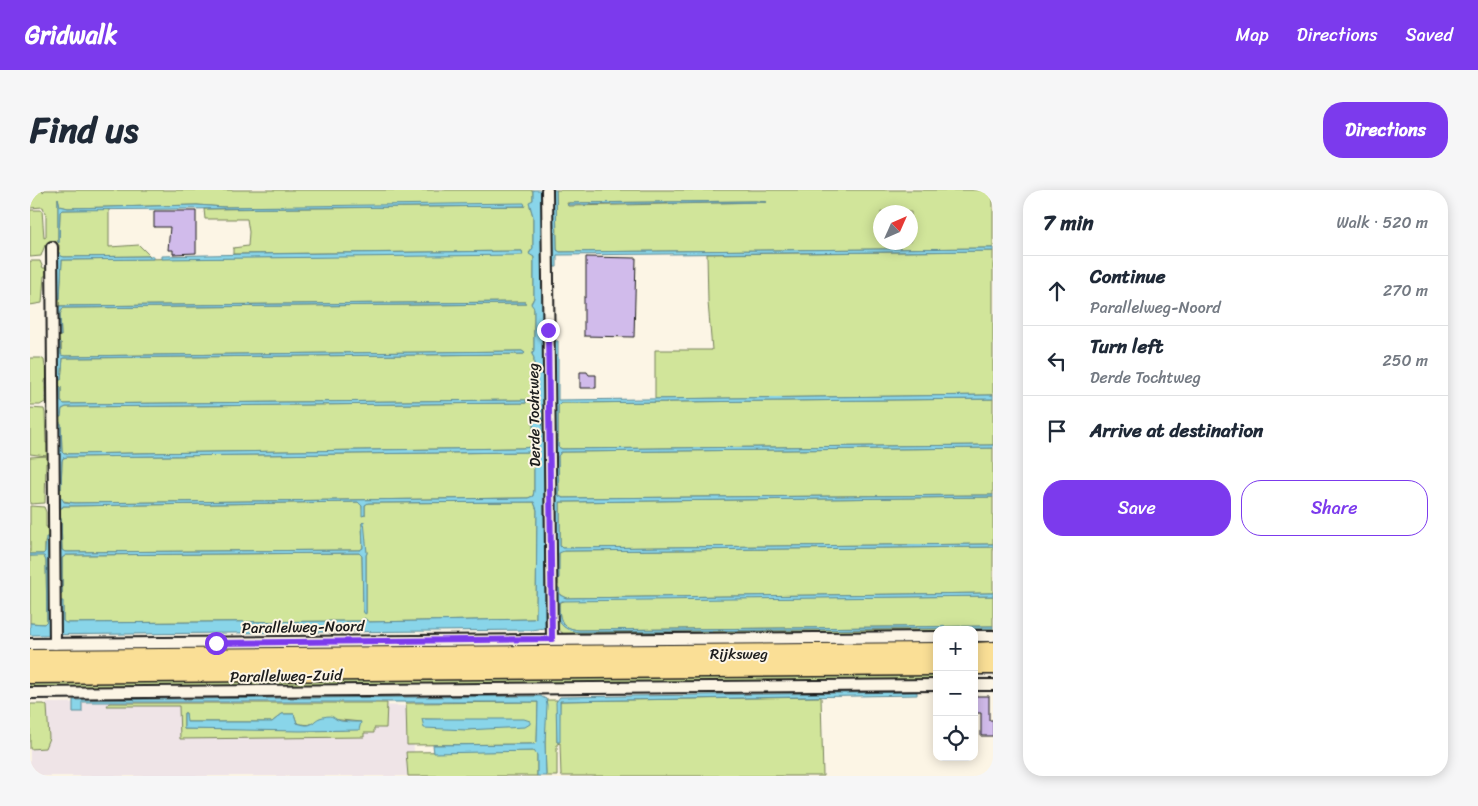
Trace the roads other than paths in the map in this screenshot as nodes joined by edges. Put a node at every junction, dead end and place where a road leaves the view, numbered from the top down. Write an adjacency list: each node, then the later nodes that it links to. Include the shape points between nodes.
1 (547, 190): 6 (street, Derde Tochtweg)
2 (52, 247): 7 (street)
3 (978, 636): 4 (street)
4 (993, 636)
5 (933, 637): 6 (street, Rijksweg)
6 (552, 639): 7 (street, Parallelweg-Noord)
7 (55, 642): 8 (street, Parallelweg-Noord)
8 (30, 644)
9 (993, 651): 11 (highway)
10 (933, 652): 13 (highway, Rijksweg)
11 (978, 652)
12 (30, 659): 13 (highway)
13 (542, 662): 16 (highway, Rijksweg); 17 (highway)
14 (978, 665): 15 (highway)
15 (993, 665)
16 (933, 666)
17 (30, 674)
18 (933, 685): 21 (street, Parallelweg-Zuid)
19 (978, 685): 20 (street)
20 (993, 685)
21 (30, 693)

